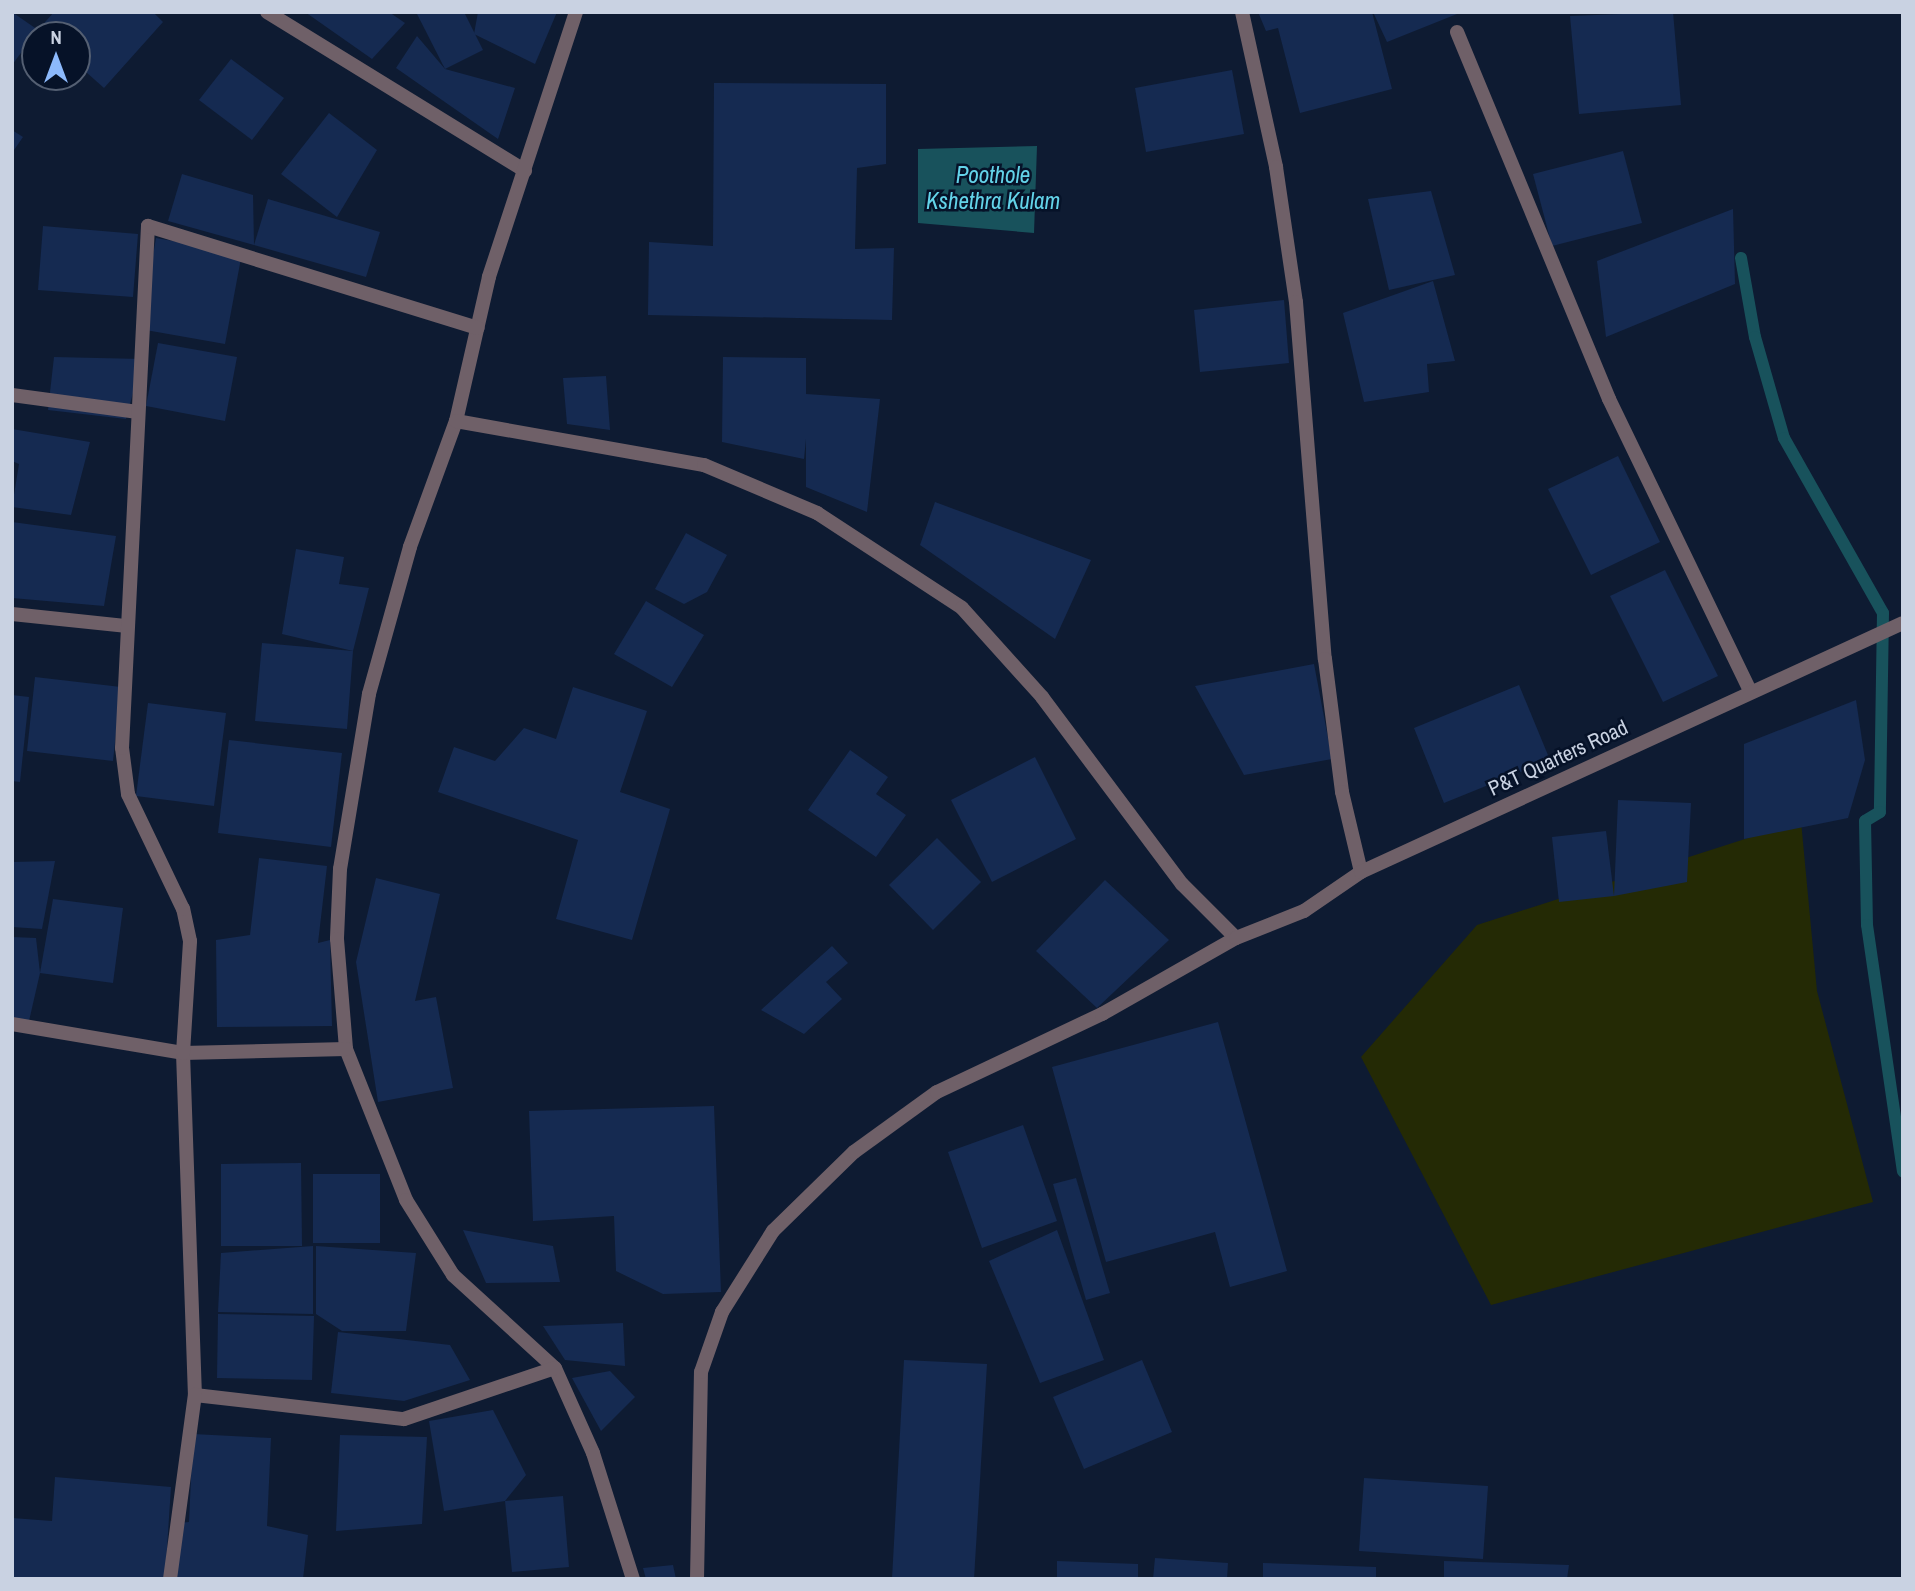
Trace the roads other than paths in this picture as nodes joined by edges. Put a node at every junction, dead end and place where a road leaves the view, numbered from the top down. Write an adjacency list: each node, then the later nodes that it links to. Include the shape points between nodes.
1 (267, 12): 5 (street)
2 (576, 12): 5 (street)
3 (1241, 12): 14 (street, via 1276,167 1294,291 1324,645 1342,792)
4 (1457, 32): 13 (street, via 1609,399)
5 (525, 171): 6 (street)
6 (478, 328): 8 (street, via 148,226); 9 (street)
7 (12, 395): 8 (street)
8 (138, 412): 12 (street)
9 (456, 421): 15 (street, via 705,465 817,513 962,608 1042,697 1166,865); 17 (street, via 410,547 369,694 340,869 337,939)
10 (12, 614): 12 (street)
11 (1903, 623): 13 (street, P&T Quarters Road)
12 (127, 626): 18 (street, via 122,748 128,794 183,909 190,941)
13 (1749, 691): 14 (street, P&T Quarters Road)
14 (1361, 872): 15 (street, P&T Quarters Road, via 1304,911)
15 (1236, 938): 23 (street, P&T Quarters Road, via 1102,1014 937,1092 854,1152 773,1231 722,1312 701,1372)
16 (12, 1024): 18 (street)
17 (346, 1049): 18 (street); 19 (street, via 406,1200 453,1275)
18 (183, 1053): 20 (street)
19 (555, 1368): 20 (street, via 404,1419); 22 (street, via 593,1453)
20 (195, 1395): 21 (street)
21 (170, 1579)
22 (632, 1579)
23 (697, 1579)

